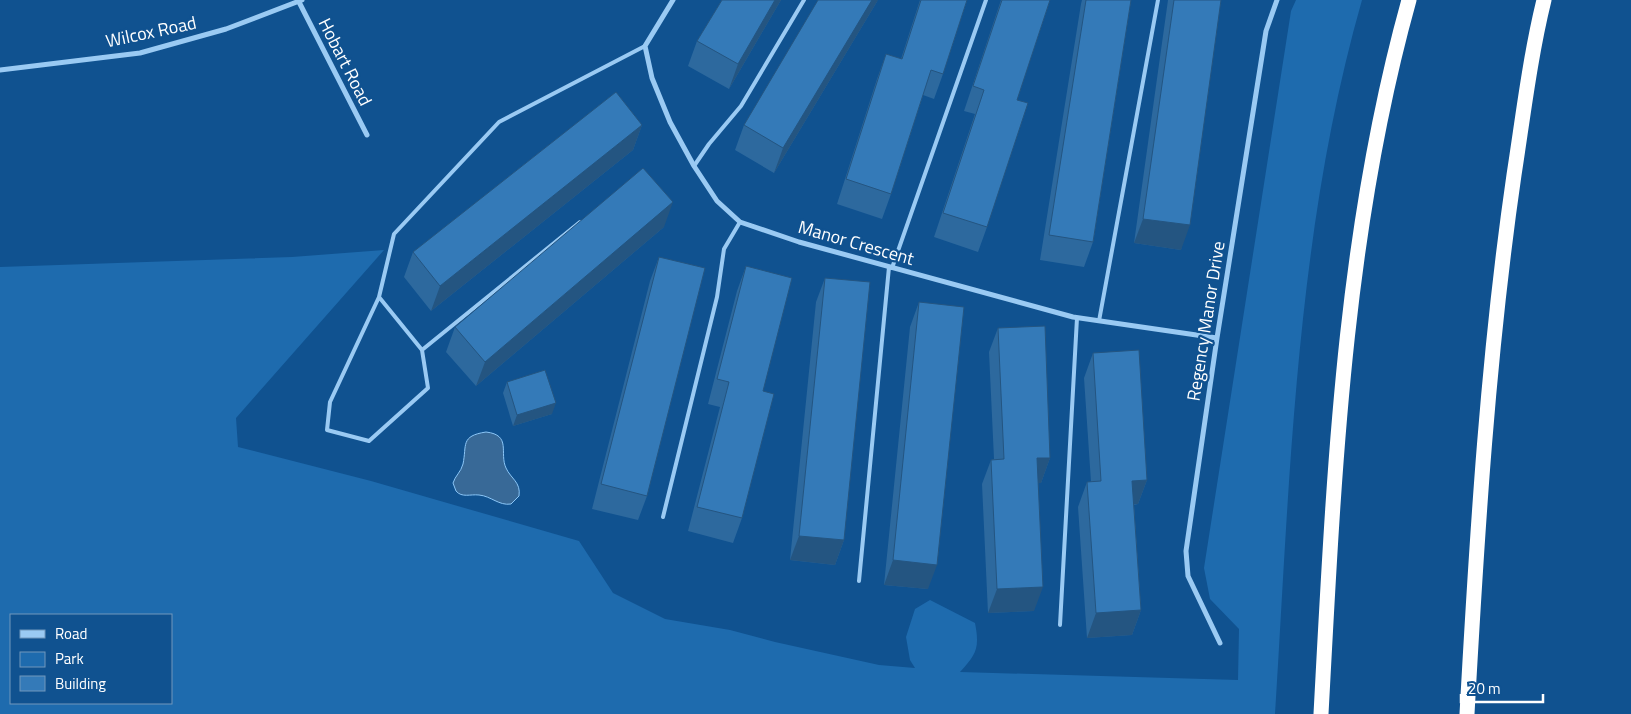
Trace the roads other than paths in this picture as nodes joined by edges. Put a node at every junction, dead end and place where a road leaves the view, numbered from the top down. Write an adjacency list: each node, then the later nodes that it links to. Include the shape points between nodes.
1 (673, 0): 9 (street)
2 (804, 0): 12 (lane, via 741,106)
3 (986, 0): 15 (lane)
4 (1158, 0): 18 (lane)
5 (1277, 0): 19 (street, Regency Manor Drive, via 1266,31)
6 (1409, 0): 25 (highway, via 1395,49 1367,183 1348,320)
7 (1544, 0): 26 (highway, via 1504,248 1475,565)
8 (301, 1): 10 (street, Wilcox Road, via 226,29 140,53); 11 (street, Hobart Road)
9 (645, 46): 12 (street, Manor Crescent, via 652,78 670,122); 16 (lane, via 499,122 394,234)
10 (0, 70)
11 (367, 135)
12 (694, 166): 14 (street, Manor Crescent, via 717,201)
13 (582, 219): 20 (lane)
14 (740, 222): 15 (street, Manor Crescent); 21 (lane, via 724,249 716,296)
15 (891, 268): 17 (street, Manor Crescent); 22 (lane)
16 (379, 297): 20 (lane); 20 (lane, via 330,402 327,430 369,441 428,388)
17 (1077, 318): 18 (street, Manor Crescent); 23 (lane)
18 (1099, 321): 19 (street, Manor Crescent)
19 (1216, 338): 24 (street, Regency Manor Drive, via 1186,551 1188,576)
20 (422, 350)
21 (663, 517)
22 (858, 581)
23 (1060, 625)
24 (1220, 643)
25 (1321, 714)
26 (1467, 714)

